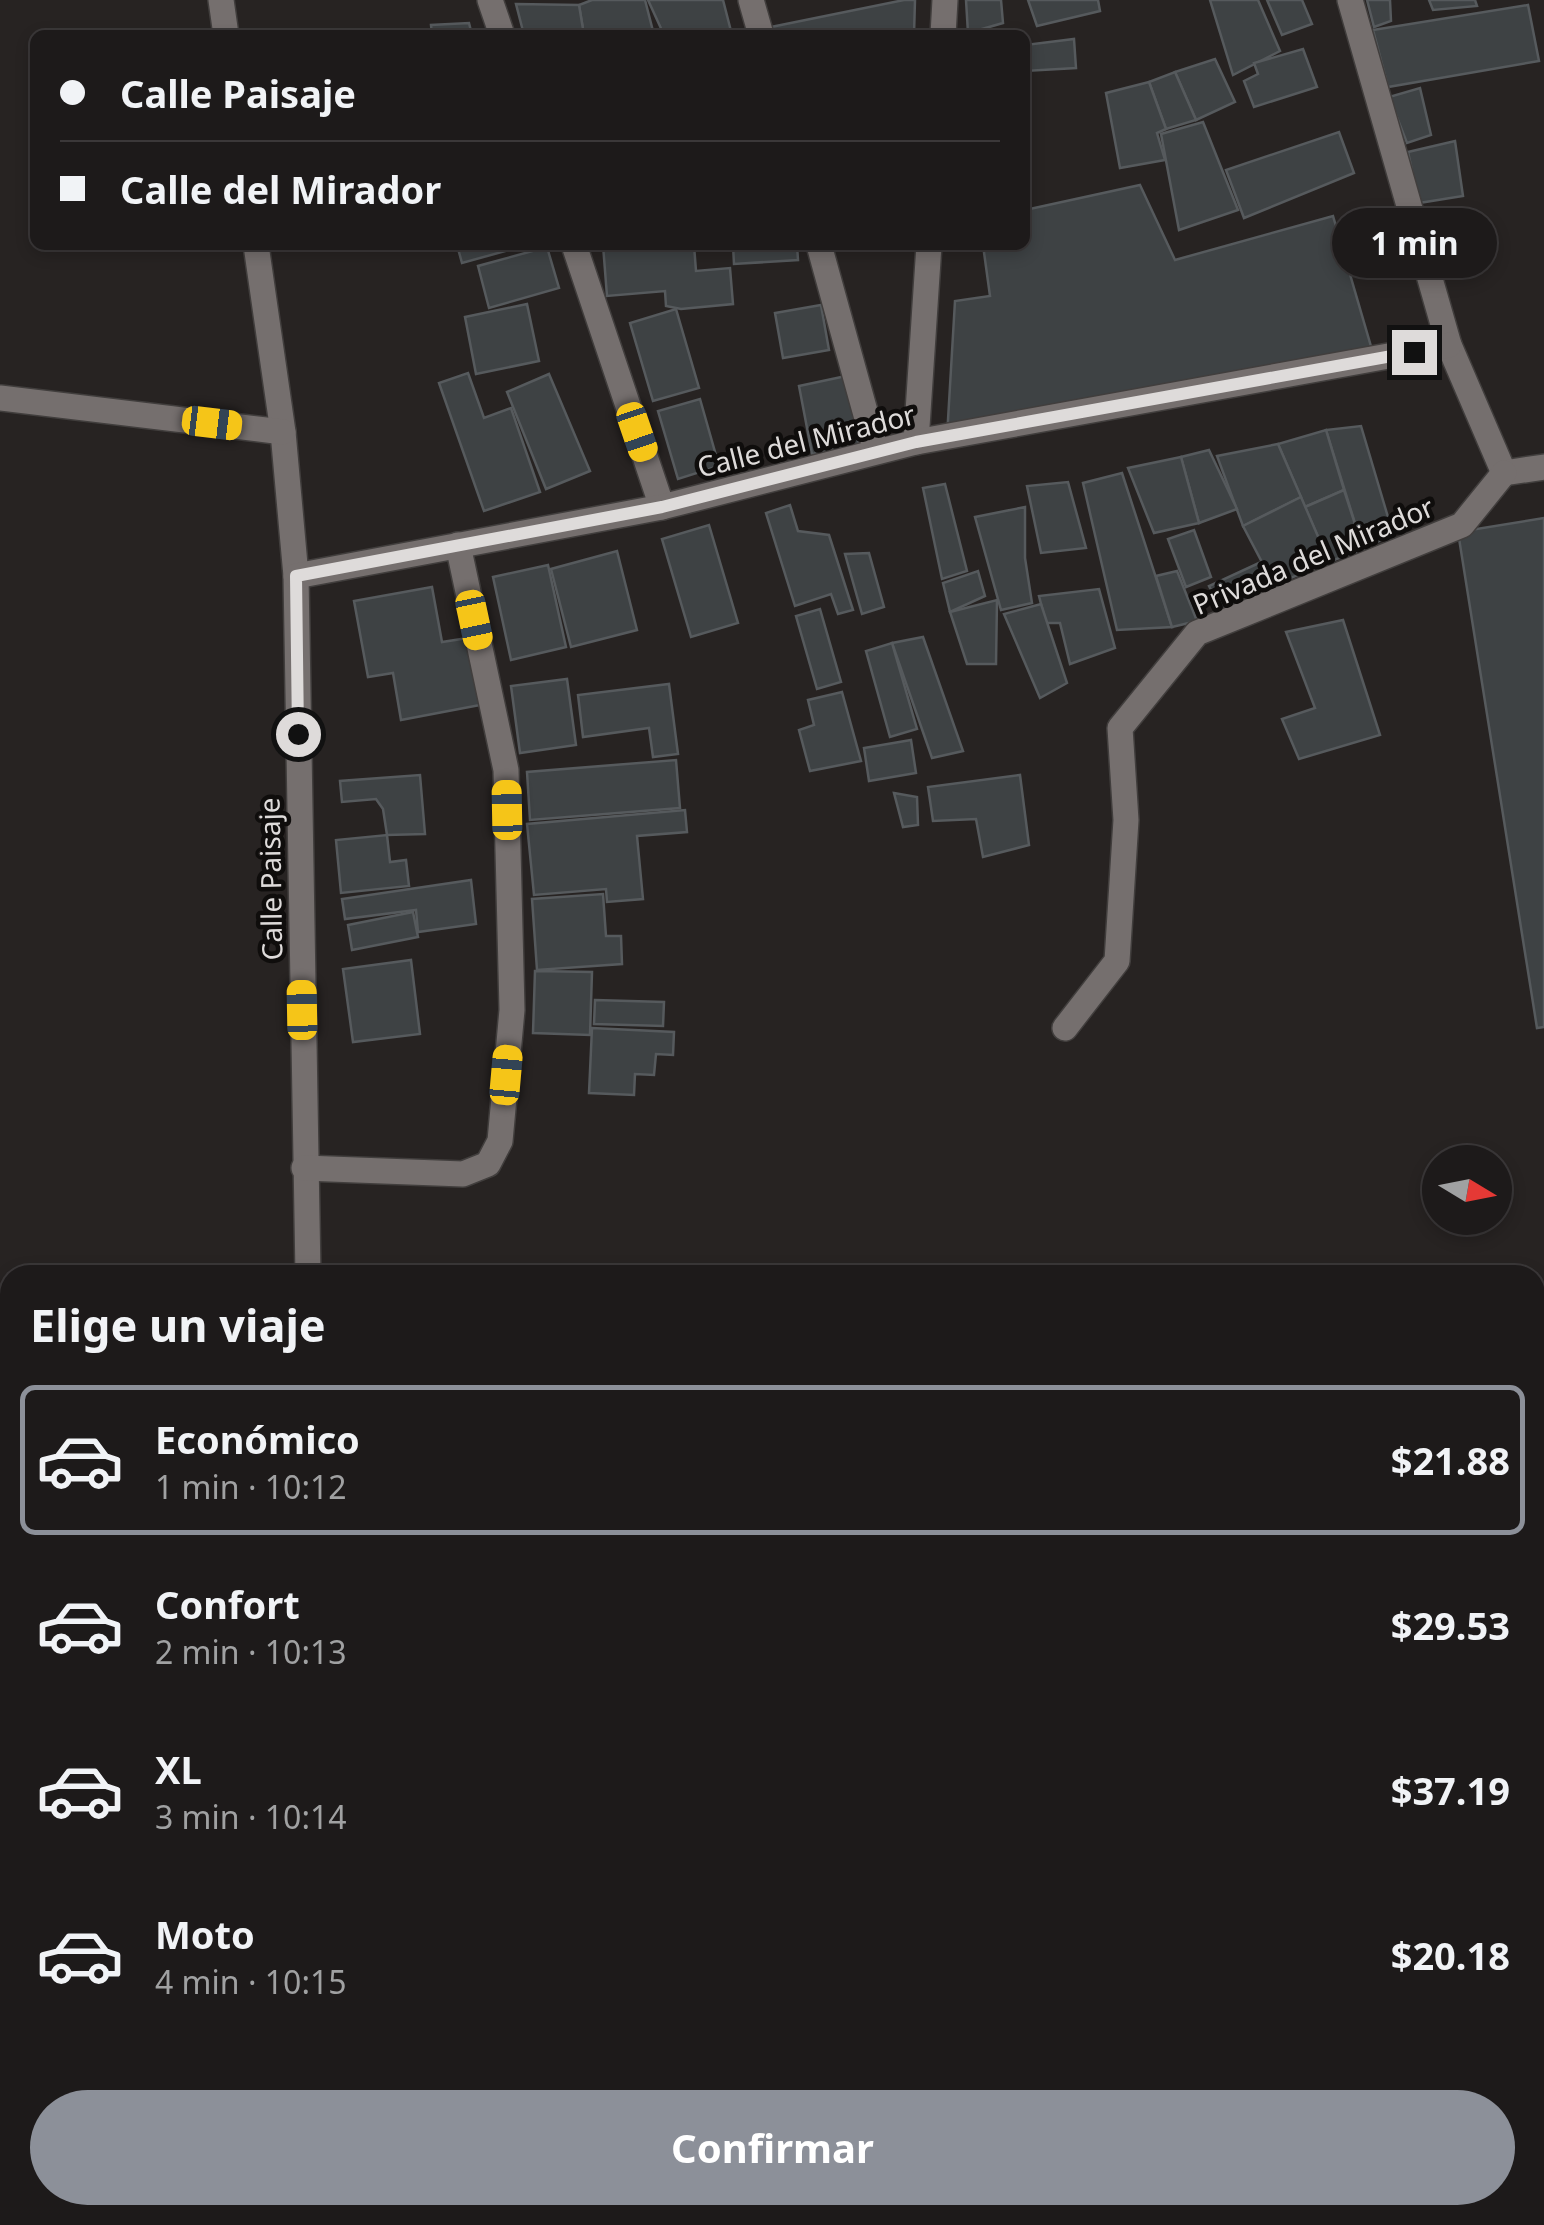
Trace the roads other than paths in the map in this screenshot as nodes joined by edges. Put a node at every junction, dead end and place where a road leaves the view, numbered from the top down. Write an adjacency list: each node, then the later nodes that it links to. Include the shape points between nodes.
1 (221, 0): 6 (street)
2 (490, 0): 7 (street)
3 (751, 0): 8 (street)
4 (945, 0): 9 (street)
5 (1350, 0): 14 (street)
6 (225, 30)
7 (500, 30)
8 (760, 30)
9 (943, 30)
10 (257, 250): 16 (street, Calle Paisaje)
11 (576, 250): 21 (street)
12 (820, 250): 18 (street)
13 (929, 250): 17 (street)
14 (1449, 345): 17 (street, Calle del Mirador); 20 (street)
15 (0, 398): 16 (street)
16 (283, 432): 23 (street, Calle Paisaje)
17 (916, 442): 18 (street, Calle del Mirador)
18 (876, 451): 21 (street, Calle del Mirador)
19 (1544, 467): 20 (street)
20 (1504, 473): 24 (street, Privada del Mirador, via 1462,525 1197,633 1120,728 1126,820 1117,961)
21 (662, 507): 22 (street, Calle del Mirador)
22 (458, 545): 23 (street, Calle del Mirador); 25 (street, via 506,770 512,1010 500,1141 488,1164 463,1174)
23 (296, 576): 25 (street, Calle Paisaje)
24 (1065, 1028)
25 (304, 1168): 26 (street, Calle Paisaje)
26 (308, 1265)

